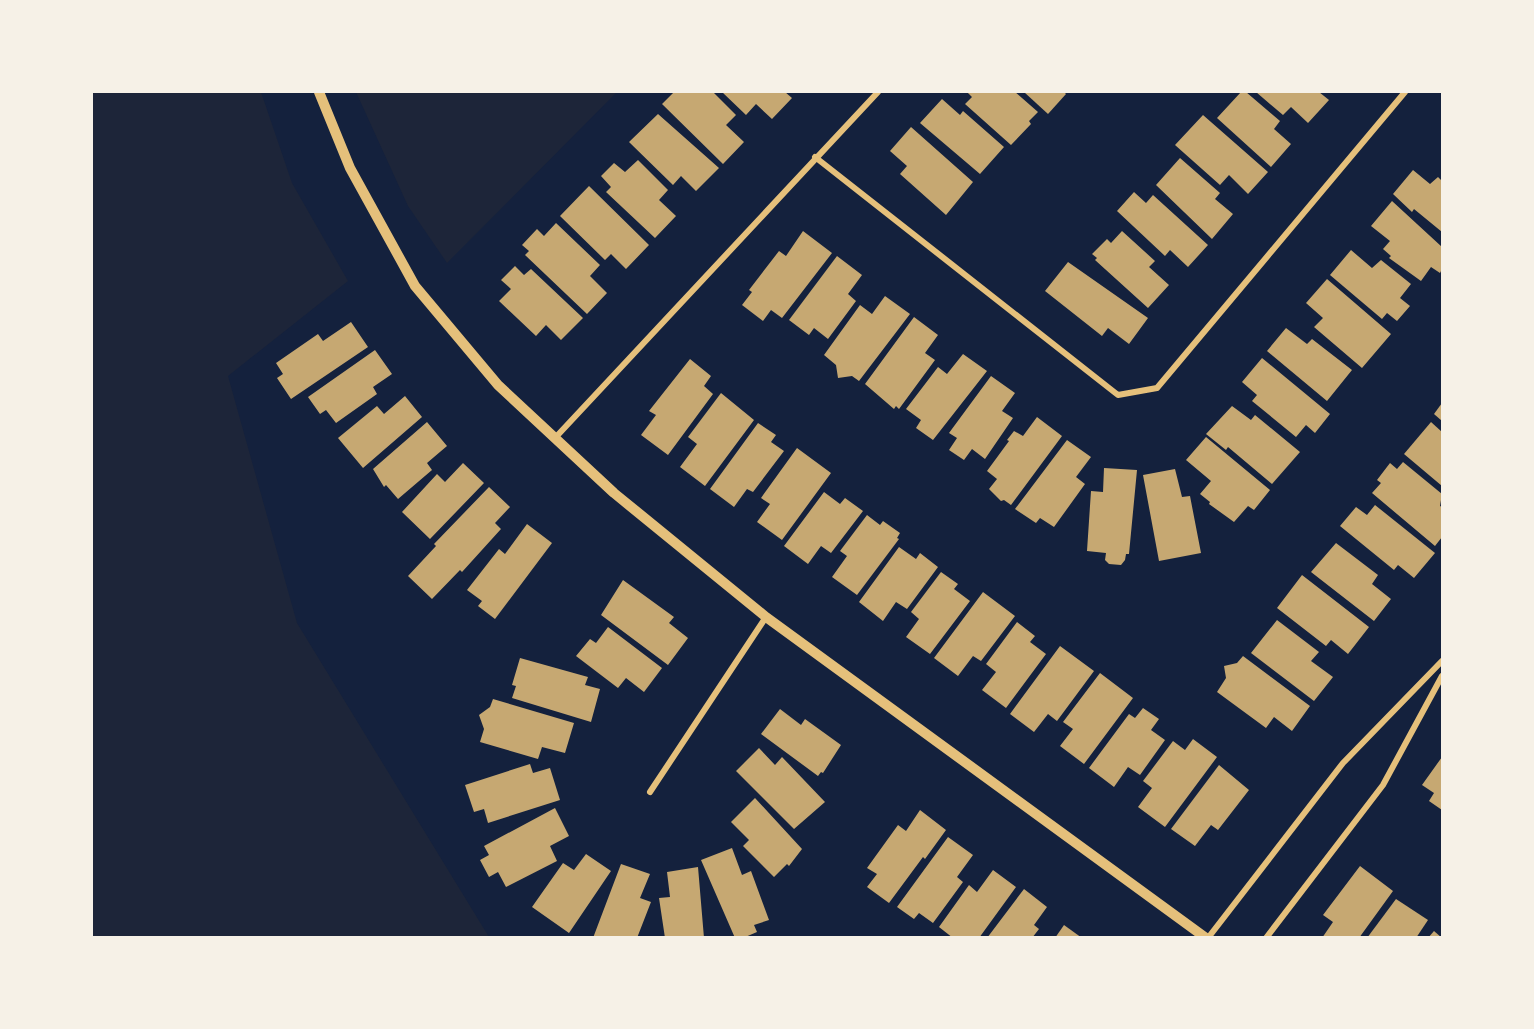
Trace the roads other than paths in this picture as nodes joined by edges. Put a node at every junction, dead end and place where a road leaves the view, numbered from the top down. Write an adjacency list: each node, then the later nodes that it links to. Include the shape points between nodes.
1 (319, 92): 5 (street, via 350,168 415,286 498,385)
2 (878, 92): 4 (street)
3 (1405, 92): 4 (street, via 1156,388 1118,395)
4 (815, 157): 5 (street)
5 (555, 438): 6 (street, via 614,493)
6 (766, 617): 9 (street); 10 (street)
7 (1443, 661): 10 (street, via 1343,763)
8 (1443, 676): 11 (street, via 1383,785)
9 (650, 792)
10 (1207, 938)
11 (1266, 938)

